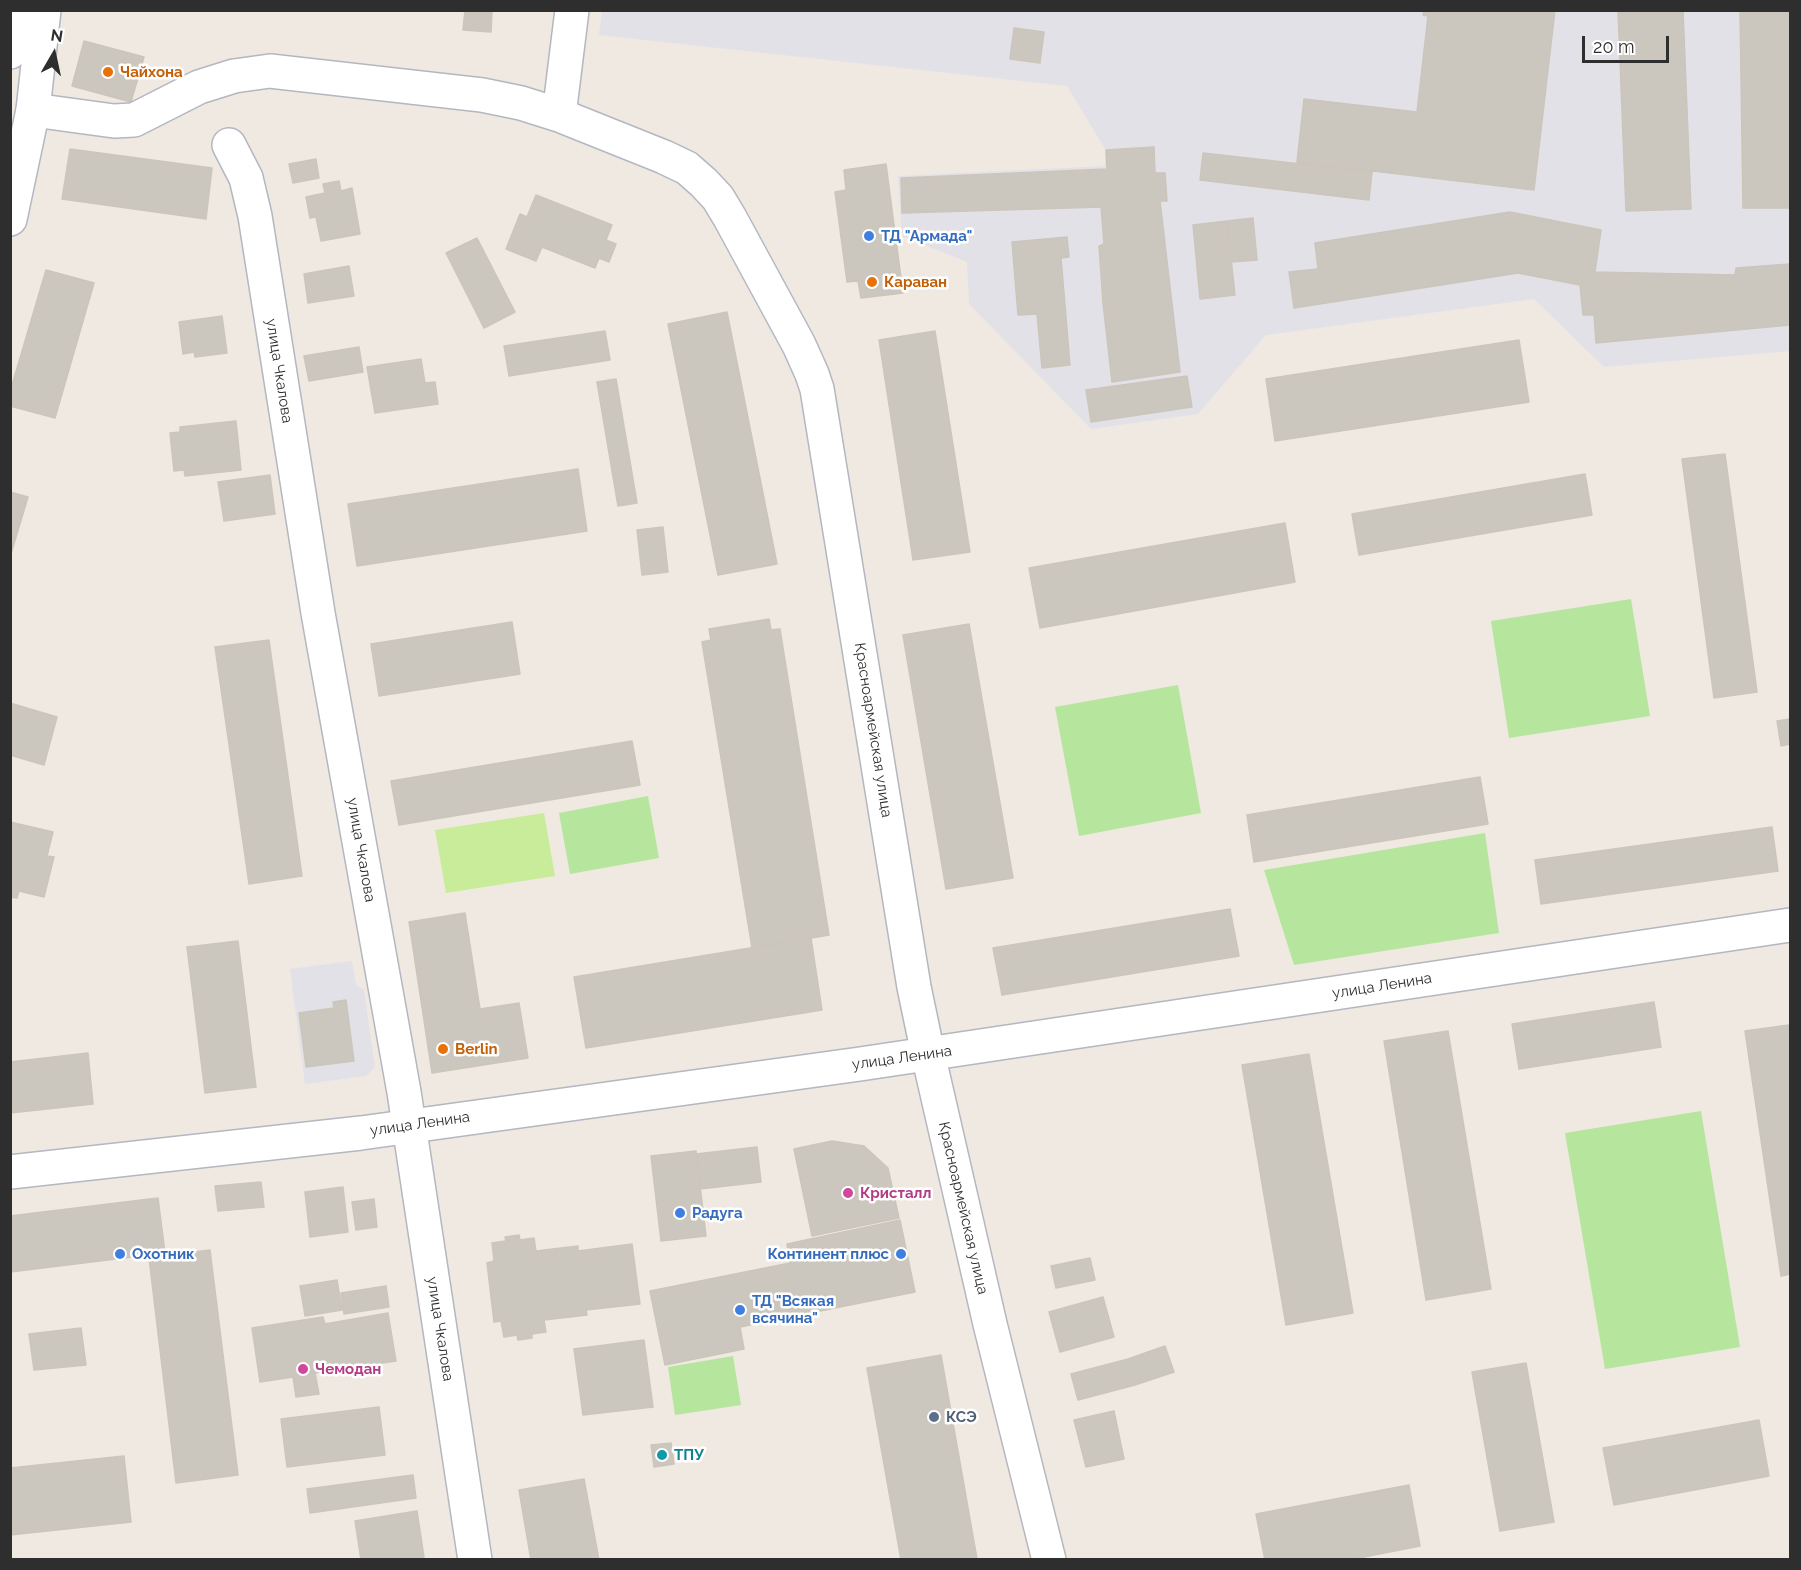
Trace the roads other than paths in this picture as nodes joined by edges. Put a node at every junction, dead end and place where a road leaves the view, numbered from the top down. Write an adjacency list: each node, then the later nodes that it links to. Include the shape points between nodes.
1 (15, 10): 4 (street)
2 (45, 10): 5 (street)
3 (572, 10): 6 (street)
4 (10, 52)
5 (22, 109): 6 (street, Красноармейская улица, via 134,120 199,87 234,76 270,71 482,95); 8 (street)
6 (559, 115): 11 (street, Красноармейская улица, via 664,157 687,168 704,183 730,218 812,374)
7 (230, 145): 12 (street, улица Чкалова, via 246,178 255,216 318,614)
8 (15, 182): 9 (street)
9 (10, 219)
10 (1791, 925): 11 (street, улица Ленина)
11 (928, 1054): 12 (street, улица Ленина); 15 (street, Красноармейская улица)
12 (409, 1125): 13 (street, улица Ленина); 14 (street, улица Чкалова)
13 (10, 1172)
14 (476, 1560)
15 (1049, 1560)

